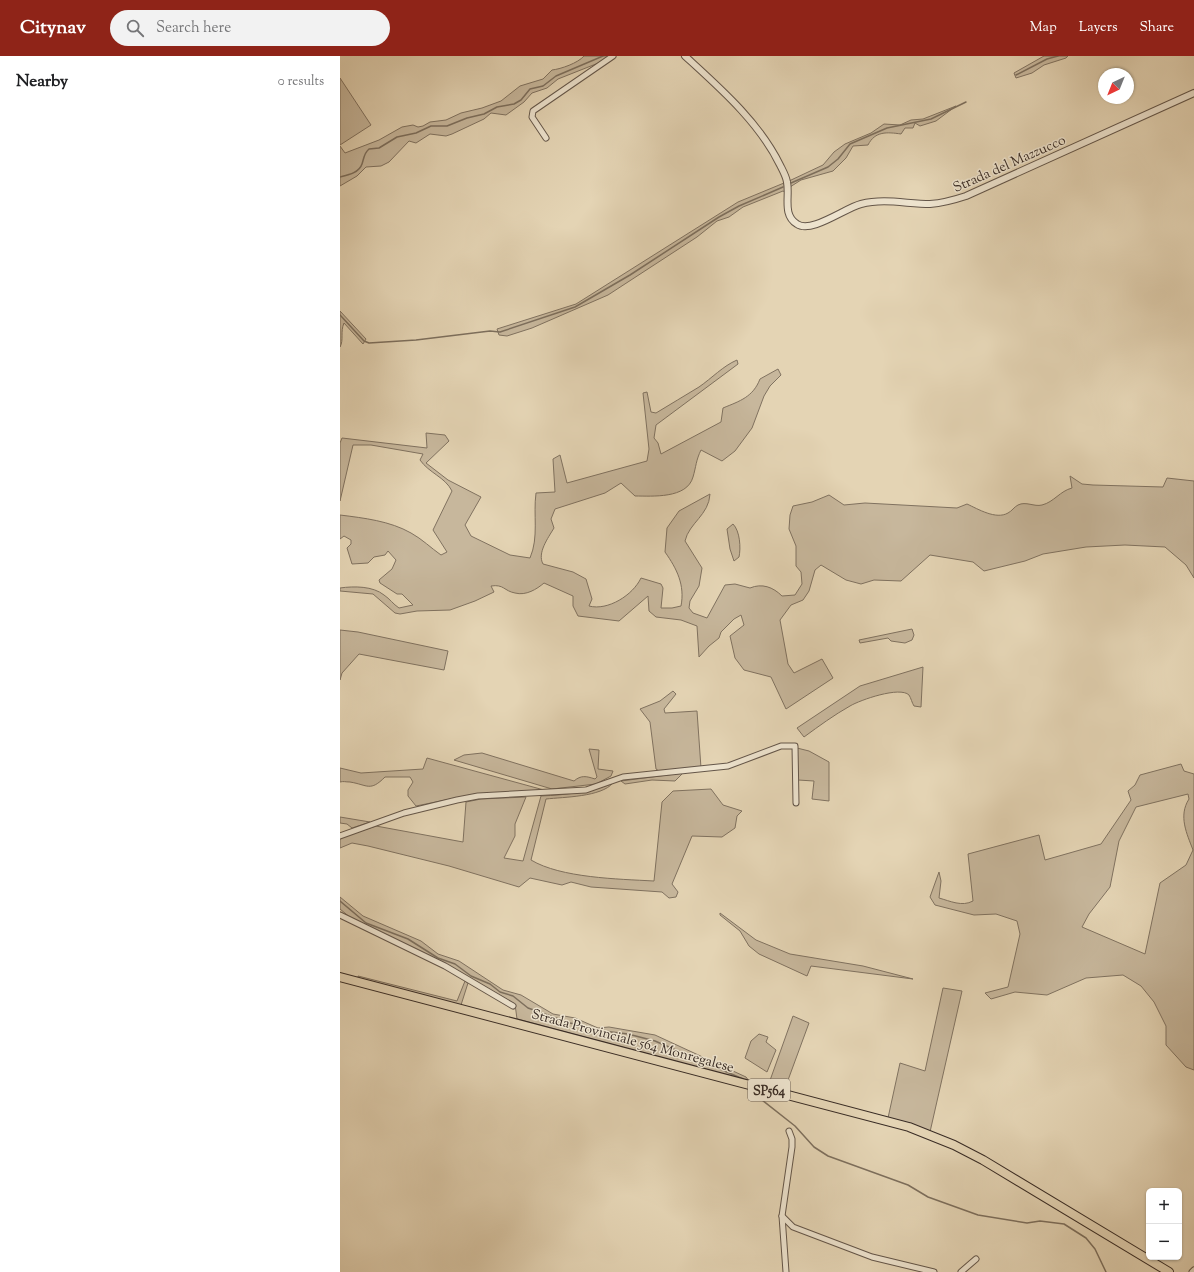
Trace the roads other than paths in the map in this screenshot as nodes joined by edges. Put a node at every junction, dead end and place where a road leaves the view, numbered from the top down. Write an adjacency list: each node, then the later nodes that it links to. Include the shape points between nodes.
1 (613, 56): 4 (street, via 533,110 532,117)
2 (685, 56): 3 (street, Strada del Mazzucco, via 745,115 775,156 787,182 789,216 802,227 812,226 849,208 869,202 931,204 966,196)
3 (1194, 93)
4 (546, 138)
5 (796, 803): 6 (street, via 795,746 789,745 762,752 728,766 623,777 586,790 478,796 457,800 404,813)
6 (340, 836)
7 (340, 915): 9 (street, via 445,966)
8 (340, 977): 16 (main road, Strada Provinciale 564 Monregalese / SP564, via 908,1127 954,1145 983,1160)
9 (513, 1006)
10 (789, 1131): 11 (street, via 792,1147)
11 (782, 1216): 13 (street); 14 (street, via 793,1226 872,1257)
12 (976, 1259): 15 (street)
13 (786, 1272)
14 (934, 1272)
15 (961, 1272)
16 (1169, 1272)

